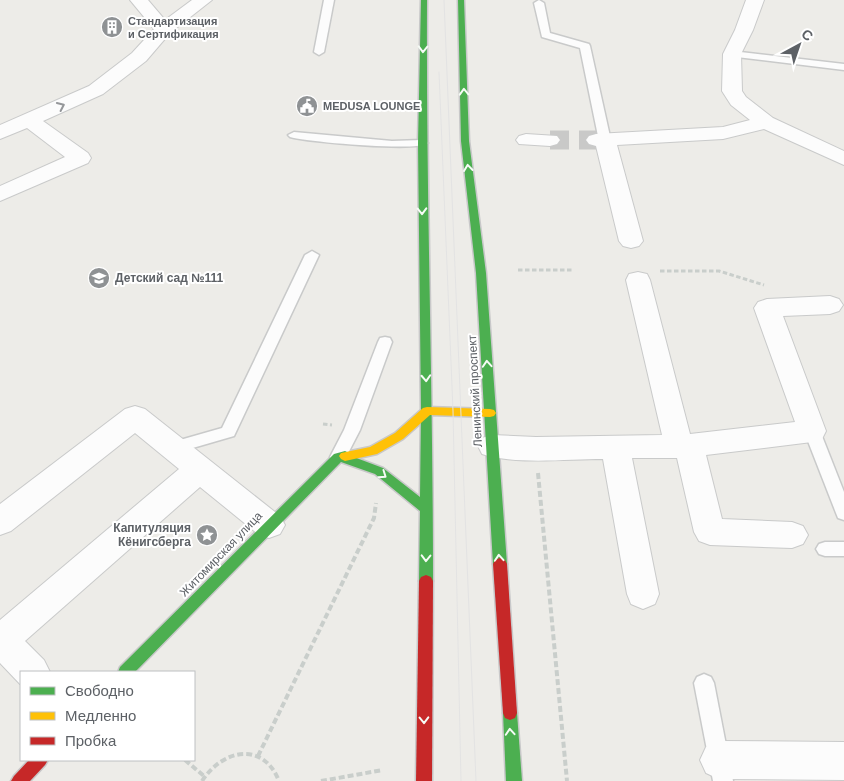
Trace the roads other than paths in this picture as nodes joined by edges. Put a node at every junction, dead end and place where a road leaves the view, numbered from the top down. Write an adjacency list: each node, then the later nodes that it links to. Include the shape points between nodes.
1 (139, 0): 8 (street)
2 (203, 0): 8 (street)
3 (329, 0): 9 (lane)
4 (424, 0): 19 (main road, one-way to 19)
5 (461, 0): 28 (main road, Ленинский проспект, one-way to 5, via 481,273 465,141)
6 (755, 0): 10 (street)
7 (539, 3): 18 (lane, via 545,35 585,46)
8 (164, 29): 12 (street, one-way to 8, via 96,90 139,57)
9 (318, 52)
10 (732, 54): 11 (lane); 13 (street, via 732,92 738,101)
11 (844, 67)
12 (30, 120): 14 (street); 21 (street, via 80,158)
13 (766, 122): 18 (street, via 723,133); 20 (street)
14 (0, 133)
15 (294, 135): 19 (lane, via 392,144)
16 (526, 140): 17 (street)
17 (550, 140)
18 (601, 140): 22 (street)
19 (422, 143): 27 (main road, one-way to 27)
20 (844, 159)
21 (0, 194)
22 (631, 241)
23 (312, 255): 33 (lane, via 228,432)
24 (646, 275): 31 (street)
25 (830, 306): 29 (street, via 768,308)
26 (385, 342): 34 (lane, via 352,430)
27 (427, 411): 28 (main road); 34 (main road, via 399,436 373,451); 36 (main road)
28 (490, 413): 30 (main road, Ленинский проспект)
29 (812, 431): 31 (street); 37 (lane)
30 (492, 446): 32 (street); 53 (main road, Ленинский проспект, one-way to 30)
31 (684, 446): 32 (street); 40 (street, via 710,532)
32 (615, 447): 43 (street)
33 (172, 448): 35 (street); 38 (street, via 135,417)
34 (338, 457): 36 (main road, one-way to 36, via 379,471); 39 (main road, Житомирская улица)
35 (200, 470): 39 (street); 44 (street)
36 (426, 509): 52 (main road, one-way to 52)
37 (844, 513)
38 (0, 522)
39 (269, 525): 46 (main road, Житомирская улица)
40 (792, 535)
41 (825, 549): 42 (lane)
42 (844, 549)
43 (643, 594)
44 (1, 640): 45 (street)
45 (31, 671)
46 (126, 671)
47 (704, 683): 50 (lane)
48 (39, 761): 51 (main road)
49 (844, 761): 50 (street)
50 (721, 770)
51 (19, 781)
52 (424, 781)
53 (514, 781)

